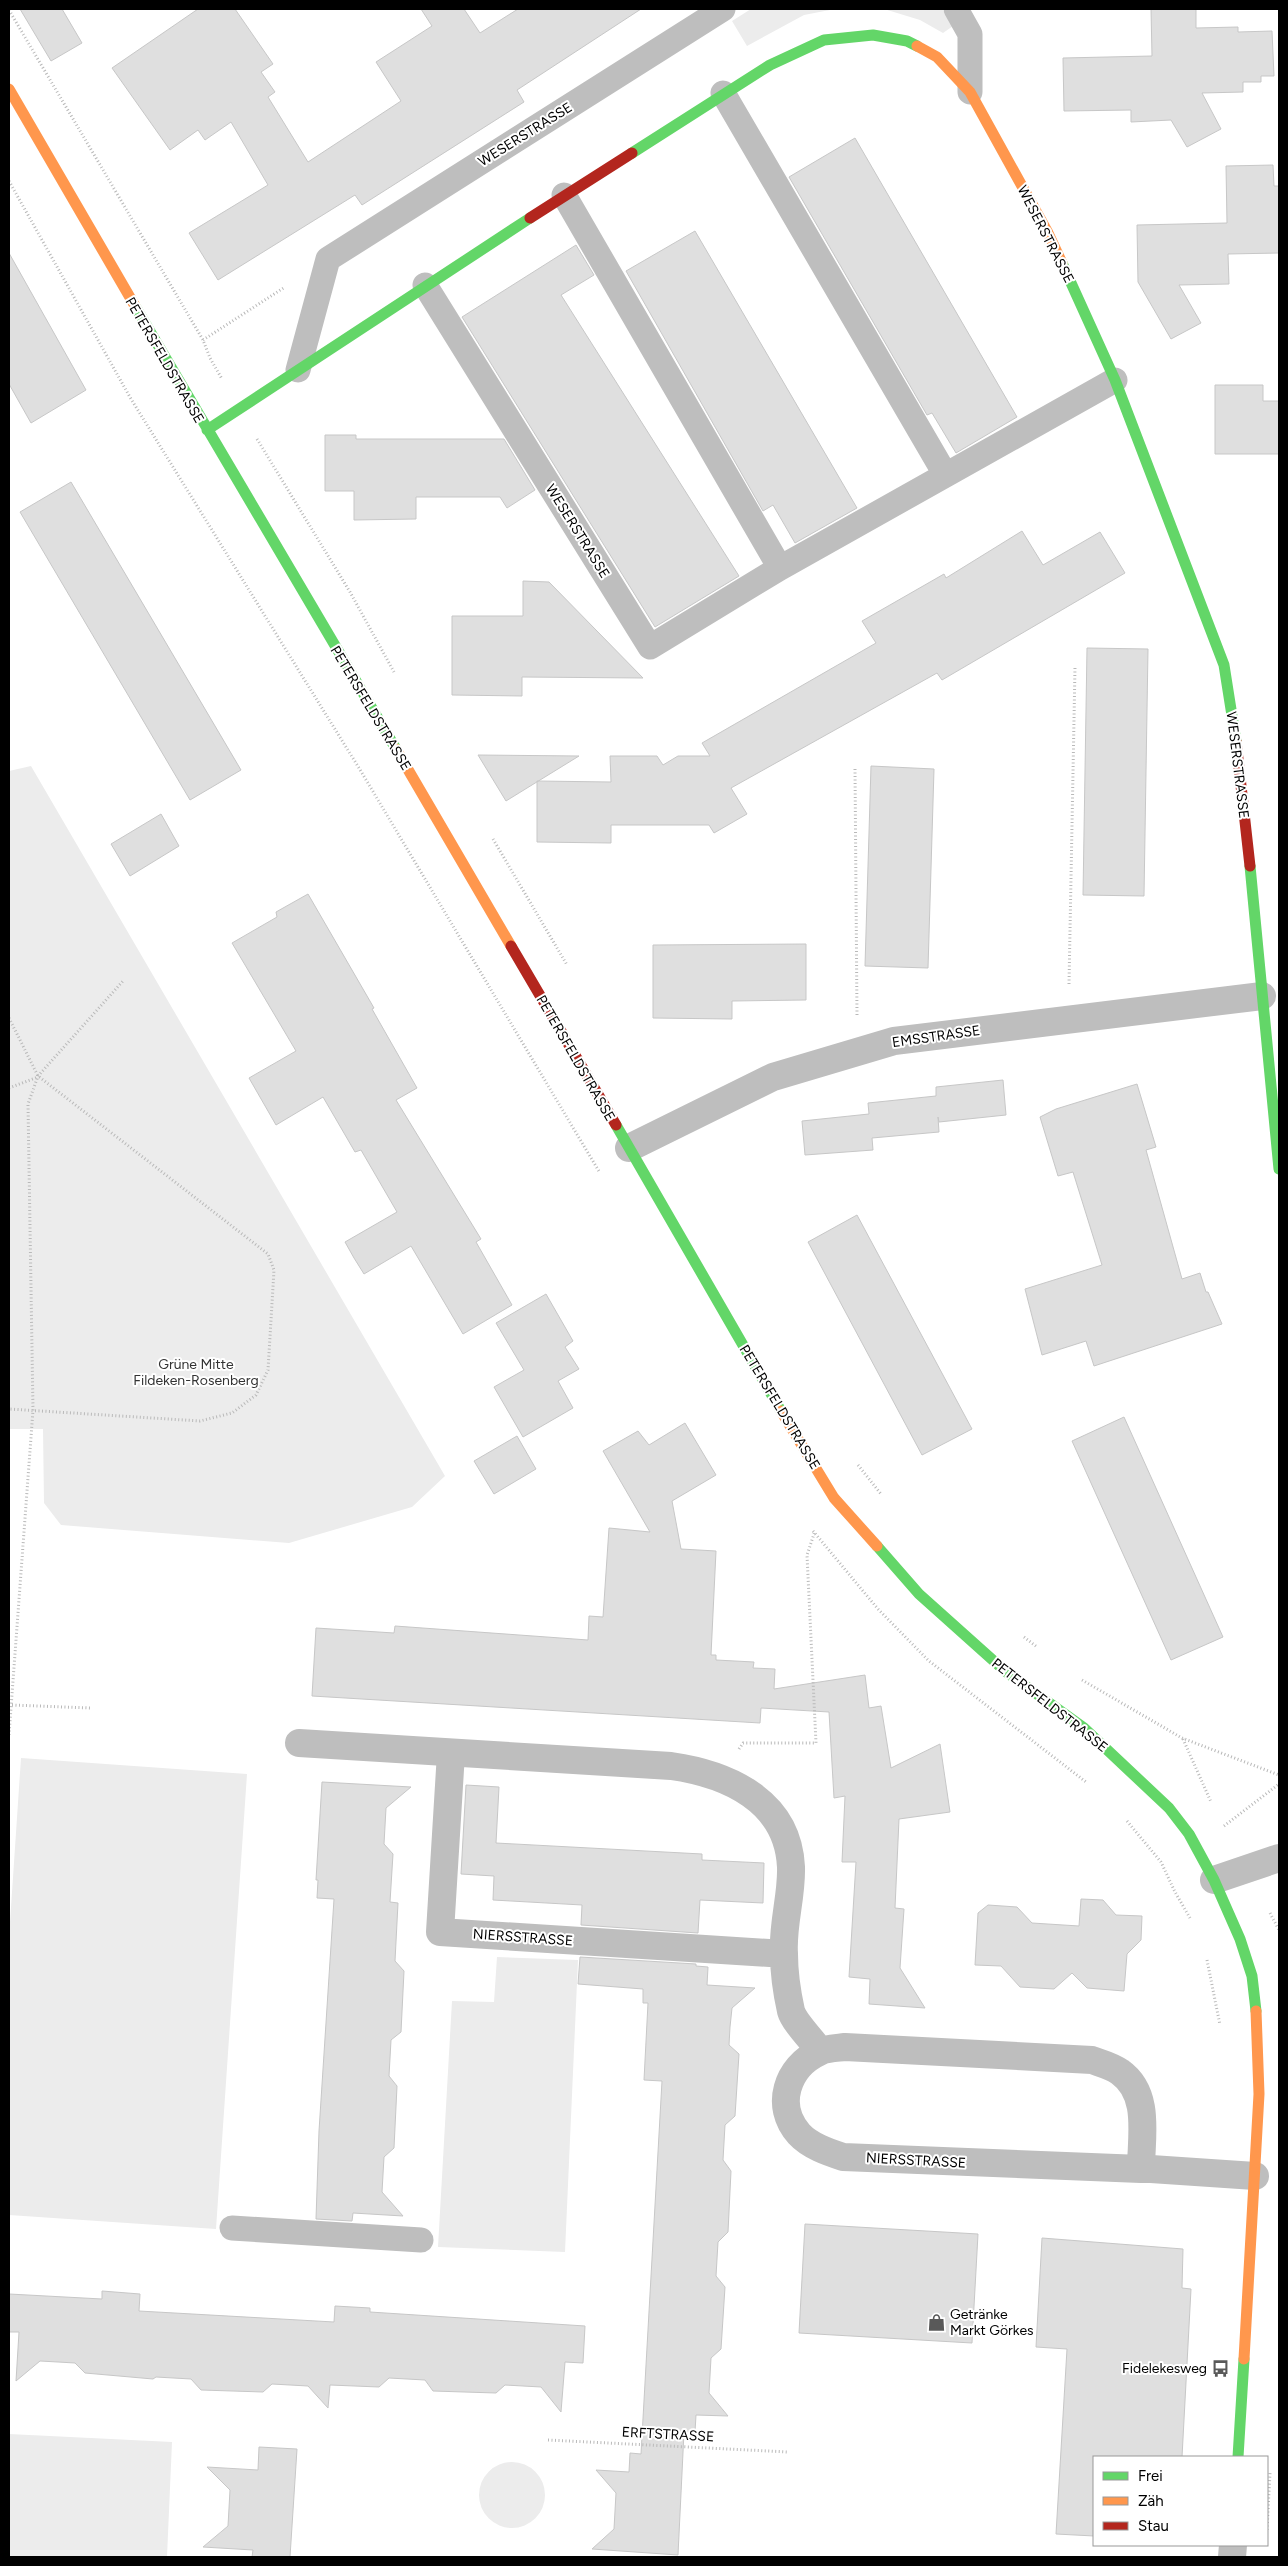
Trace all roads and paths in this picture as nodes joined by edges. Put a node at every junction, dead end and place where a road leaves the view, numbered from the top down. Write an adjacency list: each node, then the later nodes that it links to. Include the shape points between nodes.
1 (723, 9): 8 (lane, WESERSTRASSE)
2 (956, 9): 5 (lane, WESERSTRASSE, via 970,34)
3 (9, 10): 10 (path)
4 (9, 90): 14 (street, PETERSFELDSTRASSE)
5 (970, 92): 6 (street, WESERSTRASSE, via 937,57 907,41 873,35 824,40 770,65); 12 (street, WESERSTRASSE, via 1048,233)
6 (723, 93): 7 (street, WESERSTRASSE); 15 (lane)
7 (564, 195): 9 (street, WESERSTRASSE); 16 (lane)
8 (328, 259): 10 (path); 11 (lane)
9 (425, 285): 11 (street, WESERSTRASSE); 16 (lane, WESERSTRASSE, via 650,647)
10 (203, 340): 13 (path)
11 (298, 370): 13 (street, WESERSTRASSE)
12 (1115, 380): 15 (lane, WESERSTRASSE); 23 (street, WESERSTRASSE, via 1224,665 1242,778)
13 (239, 409): 14 (street, WESERSTRASSE); 18 (path, via 350,592)
14 (207, 430): 29 (street, PETERSFELDSTRASSE)
15 (945, 474): 16 (lane, WESERSTRASSE)
16 (780, 568)
17 (1075, 667): 25 (path)
18 (398, 680)
19 (855, 769): 26 (path)
20 (488, 831): 21 (path)
21 (571, 972)
22 (123, 981): 27 (path)
23 (1262, 996): 25 (street, EMSSTRASSE); 30 (street, WESERSTRASSE)
24 (9, 1018): 27 (path)
25 (1069, 1019): 26 (street, EMSSTRASSE, via 894,1041)
26 (858, 1052): 29 (street, EMSSTRASSE, via 773,1077)
27 (38, 1076): 28 (path); 32 (path, via 28,1104 27,1134); 32 (path, via 261,1248 268,1254 274,1270 268,1370 256,1395 232,1414 200,1421)
28 (9, 1088)
29 (629, 1148): 34 (street, PETERSFELDSTRASSE)
30 (1279, 1169)
31 (9, 1409): 32 (path)
32 (33, 1410): 39 (path)
33 (852, 1458): 35 (path)
34 (834, 1498): 45 (path, via 814,1533 807,1554 816,1743 743,1743); 47 (street, PETERSFELDSTRASSE, via 919,1594 1005,1671 1084,1728 1169,1808 1189,1834)
35 (887, 1502)
36 (1017, 1631): 37 (path)
37 (1039, 1649)
38 (1077, 1677): 44 (path, via 1182,1738)
39 (12, 1704): 40 (path); 41 (path)
40 (90, 1708)
41 (9, 1736)
42 (299, 1743): 43 (street)
43 (451, 1754): 45 (street, via 671,1766); 48 (street, NIERSSTRASSE, via 440,1932)
44 (1279, 1775)
45 (724, 1778): 48 (street, via 750,1793 770,1811 784,1837 791,1866)
46 (1279, 1858): 47 (street)
47 (1214, 1880): 51 (street, via 1252,1976 1258,2023)
48 (784, 1954): 49 (street, via 792,2013)
49 (820, 2051): 50 (street, NIERSSTRASSE, via 845,2047 1092,2060 1120,2072 1134,2089 1144,2114); 50 (street, NIERSSTRASSE, via 802,2062 790,2076 785,2096 788,2118 799,2135 820,2149 843,2156)
50 (1141, 2169): 51 (street, NIERSSTRASSE)
51 (1255, 2176): 56 (street)
52 (232, 2228): 53 (lane)
53 (421, 2240)
54 (548, 2440): 55 (path, ERFTSTRASSE)
55 (788, 2452)
56 (1238, 2456)

